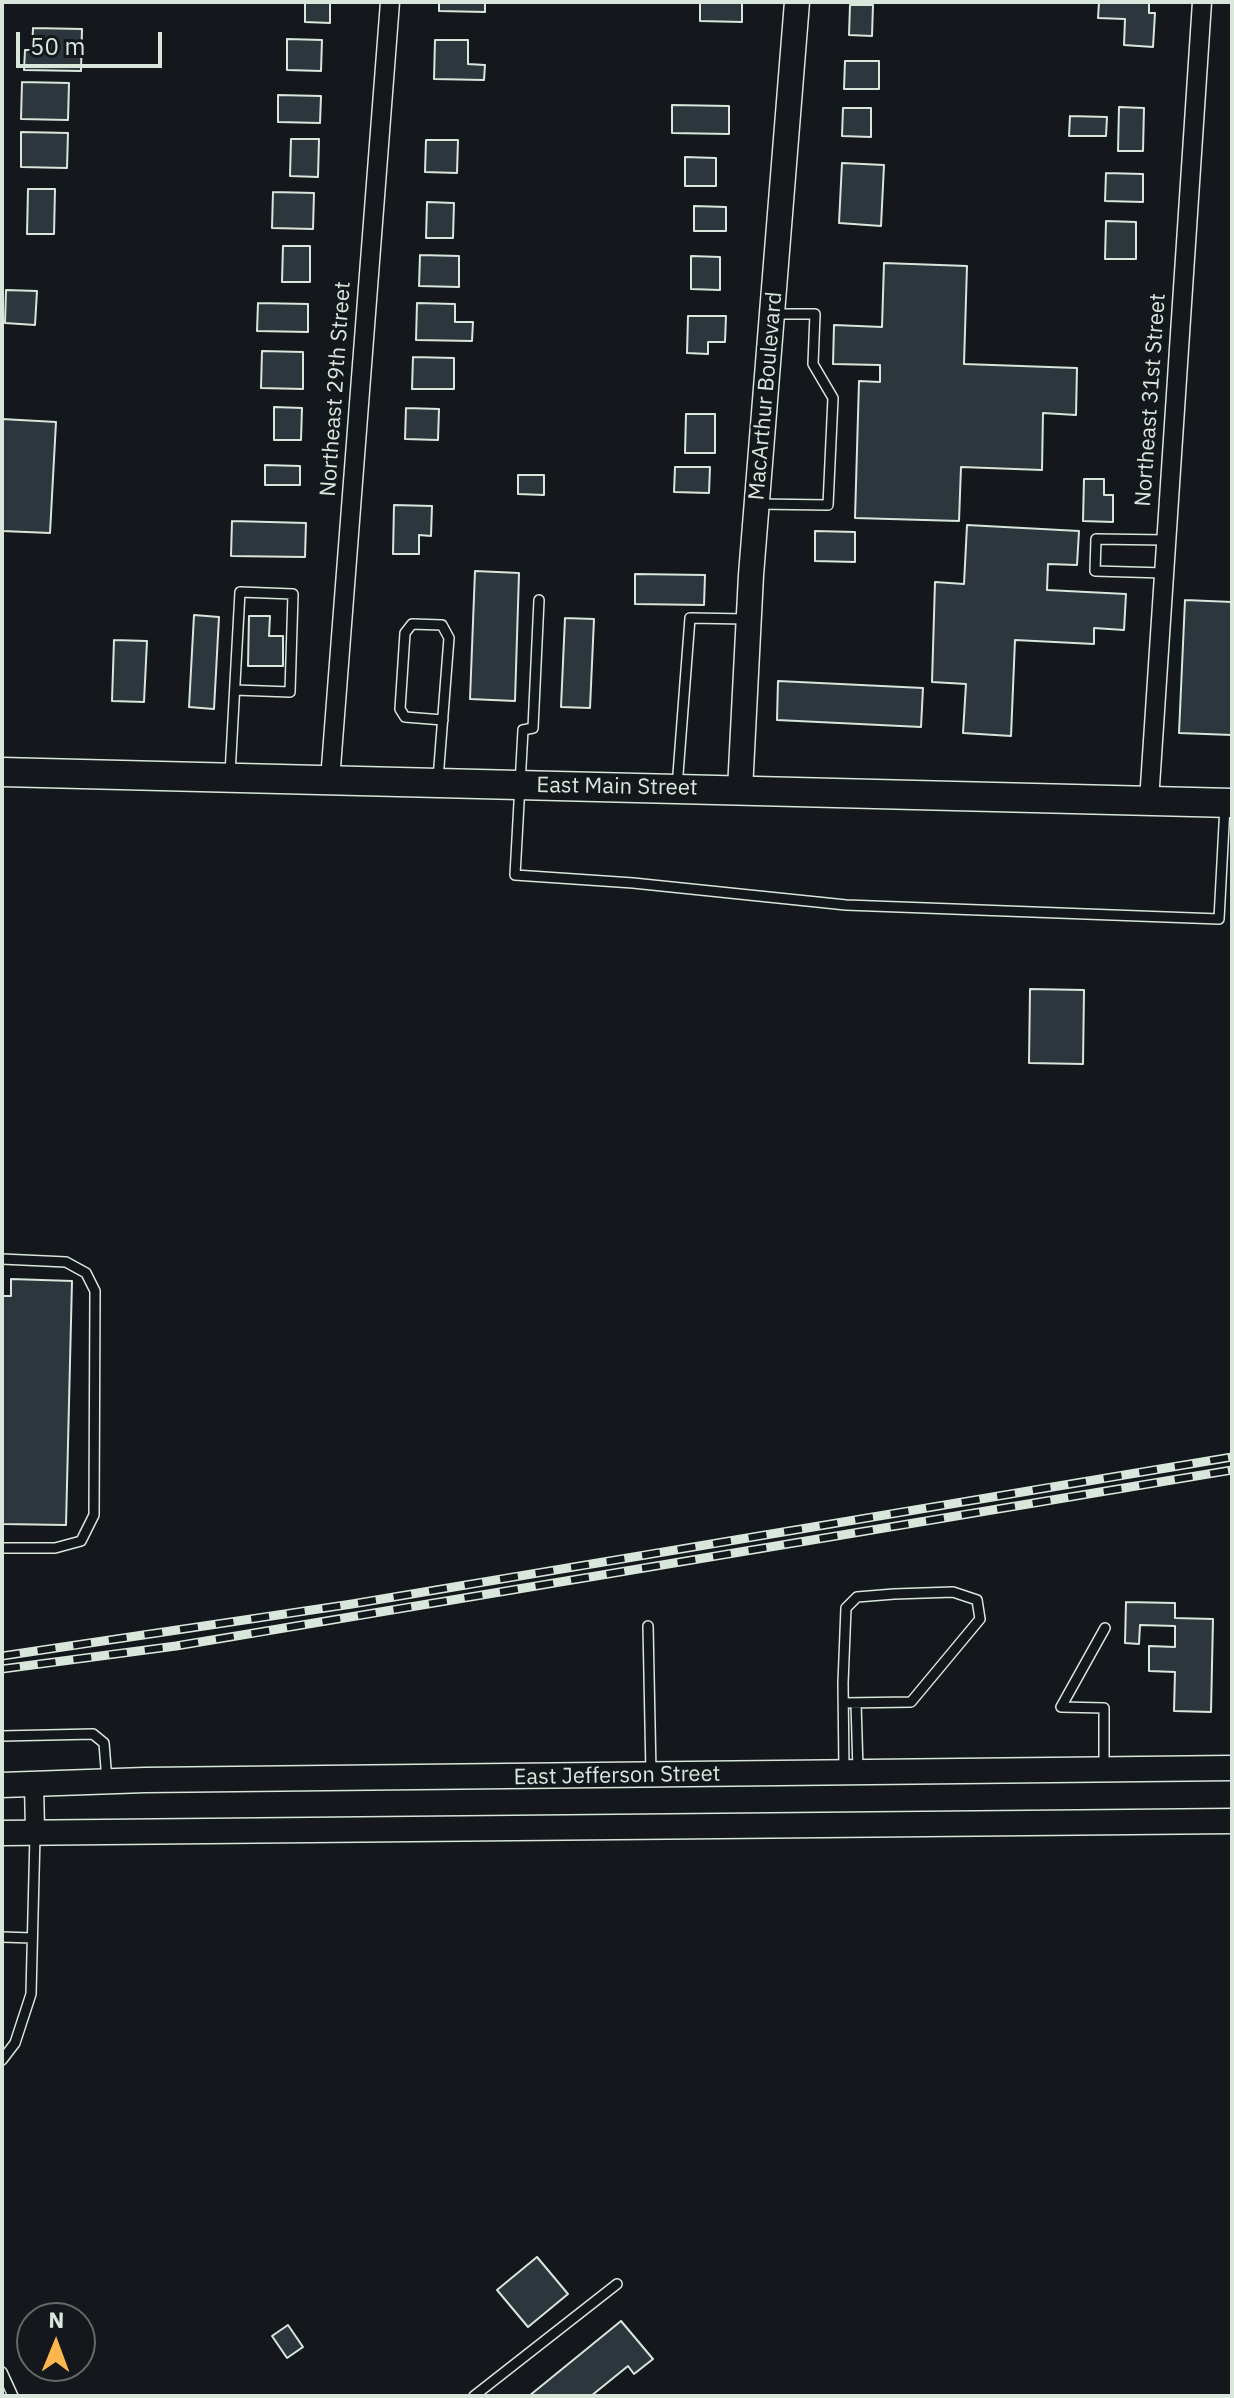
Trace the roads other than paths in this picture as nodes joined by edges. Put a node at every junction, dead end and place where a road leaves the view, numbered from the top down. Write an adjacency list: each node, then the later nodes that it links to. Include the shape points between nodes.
1 (390, 2): 14 (street, Northeast 29th Street)
2 (797, 2): 4 (main road, MacArthur Boulevard)
3 (1202, 2): 6 (street, Northeast 31st Street)
4 (773, 314): 5 (main road, MacArthur Boulevard); 5 (lane, via 815,314 813,364 833,398 828,505)
5 (757, 504): 9 (main road, MacArthur Boulevard)
6 (1166, 540): 7 (street, Northeast 31st Street); 7 (lane, via 1096,539 1095,571)
7 (1164, 573): 19 (street, Northeast 31st Street)
8 (539, 600): 16 (lane, via 533,728 523,730)
9 (749, 619): 17 (lane, via 690,618); 18 (main road, MacArthur Boulevard)
10 (235, 690): 10 (lane, via 240,592 293,594 290,692); 13 (lane)
11 (443, 720): 11 (lane, via 449,638 442,625 412,624 405,633 400,709 405,717); 15 (lane)
12 (2, 772): 13 (main road, East Main Street)
13 (230, 778): 14 (main road, East Main Street)
14 (330, 780): 15 (main road, East Main Street)
15 (438, 783): 16 (main road, East Main Street)
16 (521, 785): 17 (main road, East Main Street); 20 (lane, via 515,875 846,905 1219,919)
17 (677, 789): 18 (main road, East Main Street)
18 (740, 790): 19 (main road, East Main Street)
19 (1149, 801): 20 (main road, East Main Street)
20 (1229, 803)
21 (2, 1259): 22 (lane, via 66,1262 86,1273 95,1291 94,1515 81,1541 55,1548)
22 (2, 1548)
23 (648, 1626): 31 (lane)
24 (1105, 1628): 29 (lane, via 1061,1707 1104,1708)
25 (844, 1703): 26 (lane); 26 (lane, via 846,1608 857,1597 953,1592 977,1600 980,1619 911,1702); 30 (lane)
26 (856, 1703): 30 (lane)
27 (2, 1736): 32 (lane, via 93,1734 104,1743)
28 (1232, 1768): 29 (main road, East Jefferson Street)
29 (1104, 1769): 30 (main road, East Jefferson Street)
30 (851, 1771): 31 (main road, East Jefferson Street)
31 (651, 1776): 32 (main road, East Jefferson Street)
32 (107, 1781): 33 (main road, East Jefferson Street)
33 (34, 1783): 34 (main road, East Jefferson Street); 36 (street)
34 (2, 1785)
35 (1232, 1821): 36 (main road)
36 (35, 1832): 37 (main road); 39 (lane)
37 (2, 1833)
38 (2, 1937): 39 (lane)
39 (32, 1938): 40 (lane, via 31,1994 15,2043)
40 (2, 2060)
41 (617, 2284): 44 (lane)
42 (2, 2372): 43 (lane)
43 (13, 2396)
44 (474, 2396)

